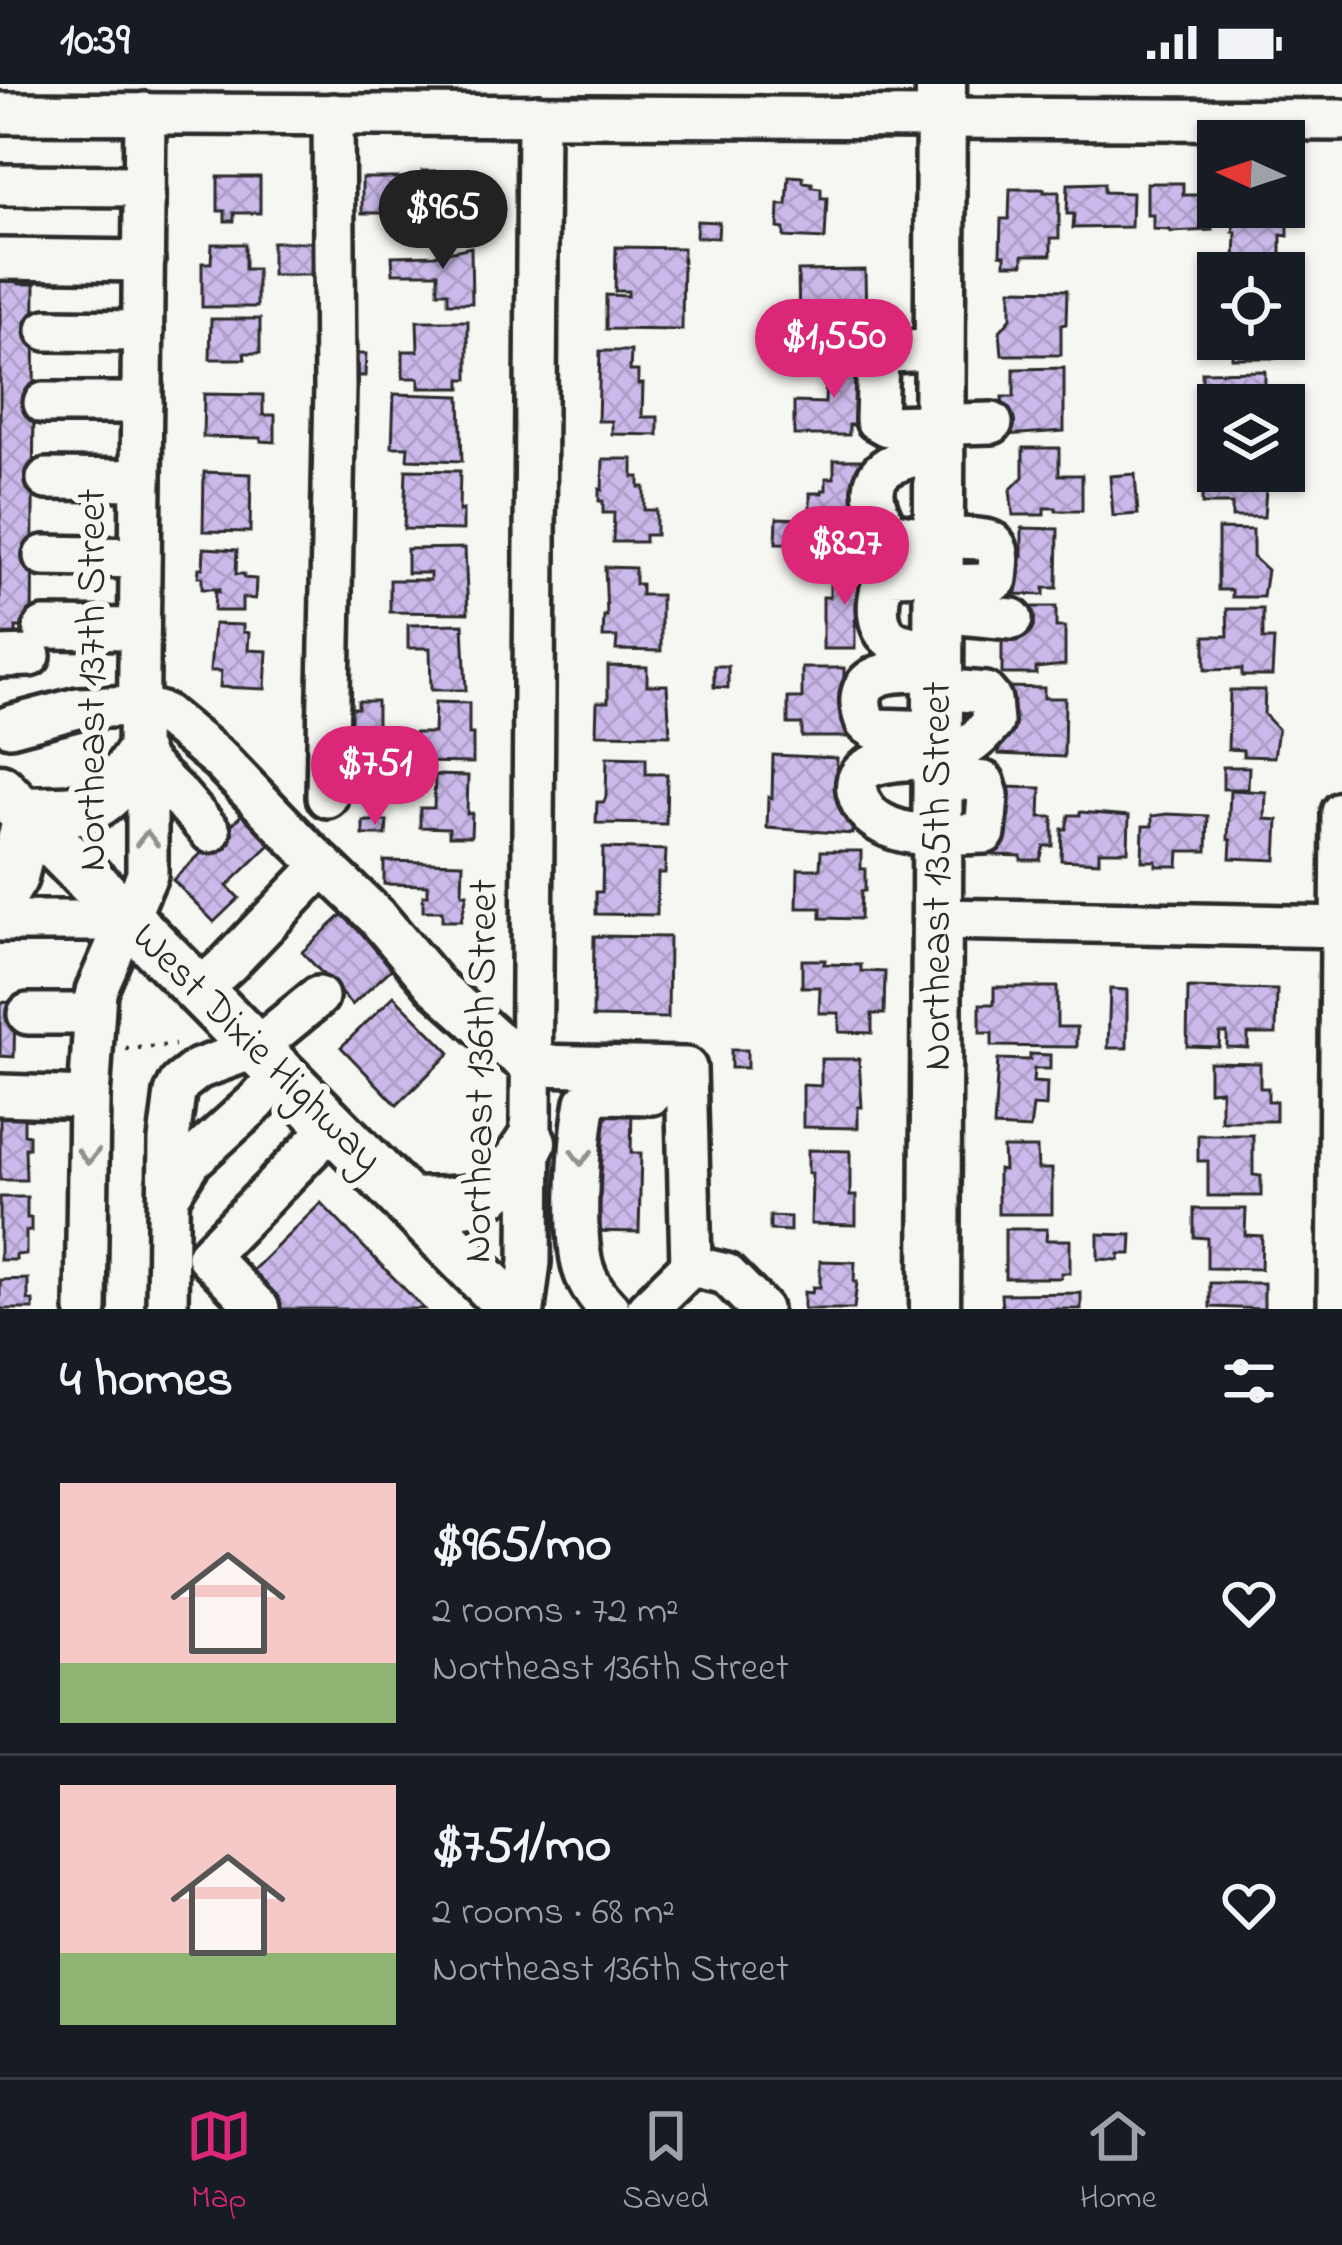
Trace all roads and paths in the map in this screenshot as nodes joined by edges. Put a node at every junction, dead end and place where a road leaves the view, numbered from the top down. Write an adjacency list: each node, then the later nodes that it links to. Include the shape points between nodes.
1 (619, 99): 2 (street); 8 (street)
2 (941, 101): 3 (street); 19 (main road, Northeast 135th Street)
3 (1041, 102): 4 (street)
4 (1264, 102): 9 (street)
5 (2, 103): 7 (street)
6 (312, 104): 7 (street); 8 (street); 31 (street, via 335,386)
7 (145, 113): 11 (street, Northeast 137th Street)
8 (538, 115): 49 (street, Northeast 136th Street)
9 (1342, 120)
10 (0, 184): 11 (street)
11 (144, 186): 13 (street, Northeast 137th Street)
12 (0, 259): 13 (street)
13 (144, 261): 15 (street, Northeast 137th Street)
14 (47, 330): 15 (street)
15 (142, 332): 17 (street, Northeast 137th Street)
16 (44, 403): 17 (street)
17 (142, 403): 21 (street, Northeast 137th Street)
18 (992, 423): 19 (street)
19 (939, 436): 27 (main road, Northeast 135th Street); 27 (street, via 874,482)
20 (47, 479): 21 (street)
21 (141, 480): 23 (street, Northeast 137th Street)
22 (44, 556): 23 (street)
23 (140, 558): 25 (street, Northeast 137th Street)
24 (1012, 620): 27 (street)
25 (139, 629): 26 (street); 28 (street, Northeast 137th Street)
26 (24, 647)
27 (939, 659): 35 (main road, Northeast 135th Street); 35 (street, via 878,762 856,784 865,811 895,832)
28 (138, 706): 29 (street, via 78,708); 30 (street, Northeast 137th Street); 36 (street, via 164,714 220,760)
29 (10, 726)
30 (138, 756): 32 (main road, via 108,796 85,810); 34 (street); 40 (street, Northeast 137th Street, one-way to 30, via 147,875 147,786)
31 (327, 797)
32 (17, 806): 37 (main road, via 13,877); 40 (main road, West Dixie Highway)
33 (1342, 812): 41 (street)
34 (209, 832)
35 (938, 835): 38 (main road, Northeast 135th Street)
36 (323, 866): 42 (street); 49 (street, via 435,985)
37 (0, 898)
38 (938, 919): 41 (street); 67 (main road, Northeast 135th Street)
39 (0, 921): 40 (street)
40 (129, 921): 42 (main road, West Dixie Highway); 45 (street, Northeast 137th Street, via 96,991)
41 (1341, 927): 68 (street)
42 (199, 990): 48 (main road, West Dixie Highway)
43 (318, 997): 48 (street)
44 (28, 1014): 45 (street)
45 (94, 1014): 52 (street, Northeast 137th Street)
46 (190, 1044): 47 (path)
47 (123, 1049)
48 (269, 1060): 53 (main road, West Dixie Highway); 55 (street, via 256,1102 191,1161); 55 (street, via 198,1069 180,1083)
49 (530, 1065): 51 (street, via 686,1068); 54 (street, Northeast 136th Street)
50 (0, 1095): 52 (street)
51 (687, 1095): 58 (street); 64 (street, one-way to 64, via 614,1092 586,1102 580,1248 592,1290)
52 (89, 1098): 59 (street, Northeast 137th Street, one-way to 59)
53 (333, 1126): 56 (main road, West Dixie Highway); 57 (street)
54 (531, 1142): 56 (main road, via 482,1198); 63 (street, Northeast 136th Street)
55 (168, 1195): 57 (street); 60 (street)
56 (408, 1204): 62 (main road, West Dixie Highway)
57 (207, 1256): 61 (street)
58 (691, 1266): 65 (street); 66 (street, via 726,1274)
59 (86, 1309)
60 (166, 1309)
61 (259, 1309)
62 (513, 1309)
63 (524, 1309)
64 (609, 1309)
65 (646, 1309)
66 (761, 1309)
67 (935, 1309)
68 (1338, 1309)

